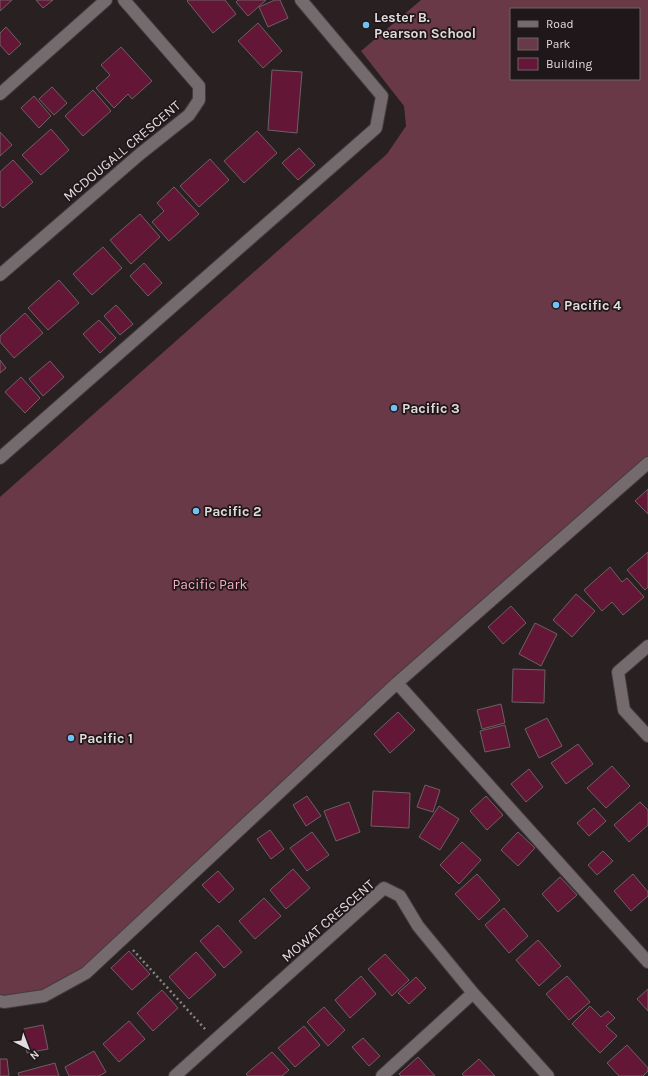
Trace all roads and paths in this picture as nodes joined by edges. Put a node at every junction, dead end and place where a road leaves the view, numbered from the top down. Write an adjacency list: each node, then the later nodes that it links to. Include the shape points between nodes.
1 (106, 0): 4 (street)
2 (124, 0): 5 (street, MCDOUGALL CRESCENT, via 199,86 199,100 189,115)
3 (301, 0): 6 (street, via 382,96 376,128)
4 (0, 94)
5 (0, 275)
6 (0, 458)
7 (648, 464): 9 (street)
8 (648, 646): 10 (street, via 618,672 624,710)
9 (397, 684): 11 (street); 12 (street)
10 (648, 736)
11 (123, 939): 14 (street, via 86,973 44,996); 15 (path)
12 (648, 962)
13 (473, 993): 16 (street, MOWAT CRESCENT, via 418,926 400,896 384,888); 17 (street); 18 (street, MOWAT CRESCENT)
14 (0, 1001)
15 (203, 1027)
16 (175, 1076)
17 (382, 1076)
18 (548, 1076)

